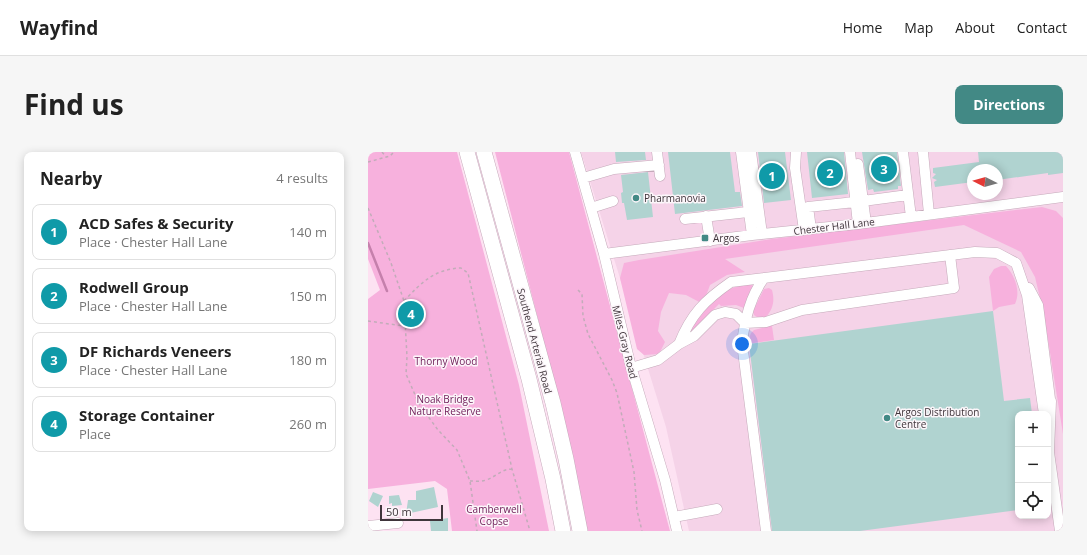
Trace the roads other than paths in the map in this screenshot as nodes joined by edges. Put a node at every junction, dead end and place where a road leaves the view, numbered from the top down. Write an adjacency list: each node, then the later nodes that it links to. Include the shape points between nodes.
1 (467, 152): 43 (highway, Southend Arterial Road, via 529,379)
2 (484, 152): 44 (highway, Southend Arterial Road, via 553,404)
3 (575, 152): 14 (street, Miles Gray Road)
4 (657, 152): 12 (street)
5 (741, 152): 20 (street)
6 (751, 152): 27 (street)
7 (796, 152): 26 (street, via 795,168)
8 (850, 152): 18 (street)
9 (856, 152): 18 (street)
10 (903, 152): 15 (street)
11 (923, 152): 21 (street)
12 (659, 165): 13 (street); 14 (street, via 614,169)
13 (660, 176)
14 (583, 178): 19 (street, Miles Gray Road)
15 (908, 195): 18 (street); 23 (street)
16 (1063, 197): 21 (street, Chester Hall Lane)
17 (613, 201): 19 (street)
18 (859, 201): 25 (street); 26 (street, via 808,208)
19 (591, 208): 29 (street, Miles Gray Road)
20 (748, 212): 22 (street); 27 (street)
21 (929, 214): 23 (street, Chester Hall Lane)
22 (706, 216): 24 (street); 28 (street)
23 (911, 217): 25 (street, Chester Hall Lane)
24 (685, 219)
25 (862, 223): 26 (street, Chester Hall Lane)
26 (808, 230): 27 (street, Chester Hall Lane)
27 (757, 235): 28 (street, Chester Hall Lane)
28 (710, 241): 29 (street, Chester Hall Lane)
29 (604, 254): 35 (street, Miles Gray Road)
30 (950, 255): 31 (street, via 997,253); 32 (street); 33 (street, via 954,288 802,310 766,322)
31 (1016, 263): 36 (street, via 1027,295); 37 (street, via 1038,305 1051,400)
32 (764, 278): 33 (street, via 756,290); 34 (street, via 731,282 711,296 685,328)
33 (744, 323): 34 (street, via 736,314 726,312 715,315 694,336); 46 (street, via 742,343)
34 (679, 344): 35 (street, via 658,360)
35 (631, 368): 40 (street, Miles Gray Road)
36 (1044, 411)
37 (1049, 447)
38 (1051, 464): 47 (street)
39 (717, 509): 40 (street)
40 (674, 517): 45 (street, Miles Gray Road)
41 (395, 524): 42 (street)
42 (368, 526)
43 (563, 531)
44 (580, 531)
45 (677, 531)
46 (766, 531)
47 (1060, 531)

